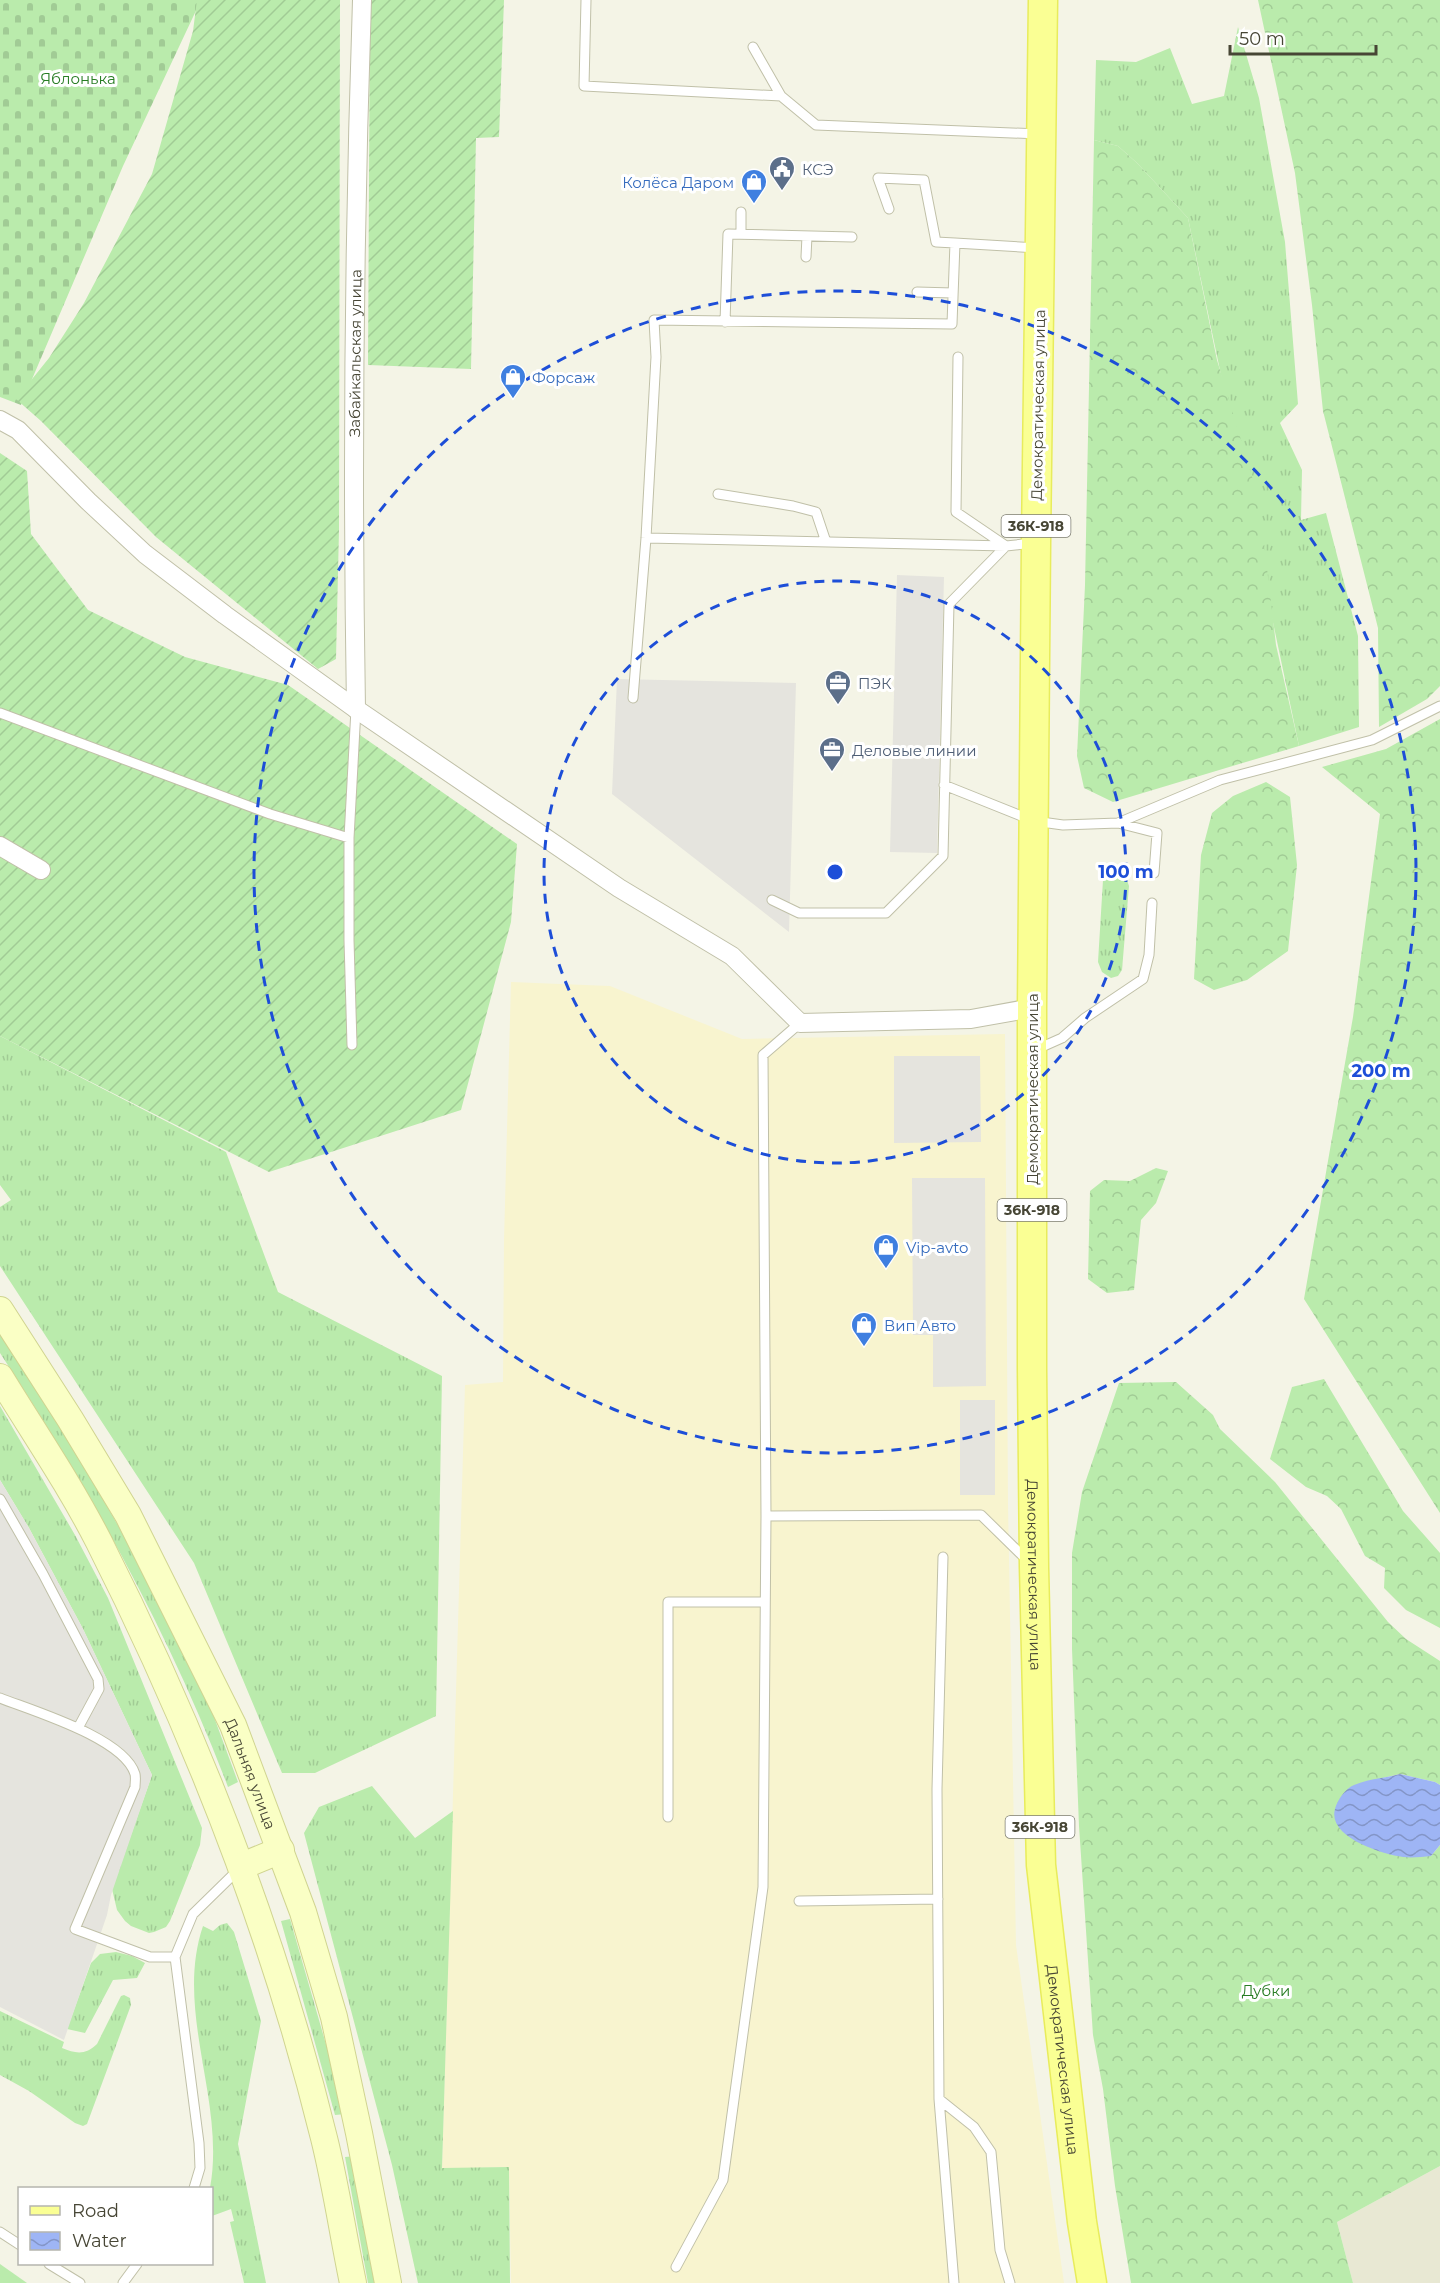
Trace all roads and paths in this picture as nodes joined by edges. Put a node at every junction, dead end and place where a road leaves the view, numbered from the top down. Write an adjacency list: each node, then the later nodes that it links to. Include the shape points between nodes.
1 (362, 0): 27 (street, Забайкальская улица, via 354,419)
2 (586, 0): 5 (lane, via 584,86)
3 (1043, 0): 6 (main road, Демократическая улица / 36К-918)
4 (753, 47): 5 (lane)
5 (781, 96): 6 (lane, via 816,125)
6 (1042, 134): 13 (main road, Демократическая улица / 36К-918)
7 (889, 209): 12 (lane, via 878,178 924,180 936,242)
8 (741, 212): 9 (lane)
9 (741, 234): 10 (lane); 17 (lane, via 728,234)
10 (807, 236): 11 (lane); 14 (lane)
11 (852, 237)
12 (955, 243): 13 (lane); 16 (lane)
13 (1040, 248): 23 (main road, Демократическая улица / 36К-918)
14 (806, 257)
15 (916, 292): 16 (lane)
16 (953, 293): 17 (lane, via 952,324)
17 (725, 322): 21 (lane, via 654,320 656,357)
18 (958, 357): 24 (lane, via 956,512)
19 (0, 420): 27 (street, via 18,430 145,554)
20 (718, 494): 22 (lane, via 816,512)
21 (646, 538): 22 (lane); 25 (lane)
22 (826, 542): 24 (lane)
23 (1035, 543): 24 (lane); 30 (main road, Демократическая улица / 36К-918)
24 (1006, 546): 29 (lane, via 949,604)
25 (633, 698)
26 (1440, 706): 31 (lane, via 1372,740 1220,780)
27 (356, 709): 32 (lane); 39 (street, via 619,888 732,956)
28 (0, 713): 32 (lane, via 270,814)
29 (944, 785): 30 (lane); 36 (lane, via 943,856 886,913 799,913)
30 (1034, 821): 31 (lane, via 1063,825); 38 (main road, Демократическая улица / 36К-918)
31 (1118, 823): 35 (lane, via 1157,833)
32 (349, 838): 40 (lane)
33 (0, 846): 34 (street)
34 (40, 870)
35 (1154, 873)
36 (772, 900)
37 (1152, 903): 41 (lane, via 1149,955 1143,979 1062,1038)
38 (1032, 1008): 39 (street, via 971,1019); 41 (main road, Демократическая улица / 36К-918)
39 (800, 1023): 45 (lane, via 763,1055)
40 (352, 1045)
41 (1033, 1051): 47 (main road, Демократическая улица / 36К-918)
42 (0, 1310): 52 (main road, Дальняя улица, via 133,1526 233,1725)
43 (0, 1377): 53 (main road, via 98,1540 194,1744)
44 (0, 1499): 50 (lane, via 98,1679 99,1689)
45 (766, 1516): 47 (lane, via 981,1515); 48 (lane)
46 (944, 1557): 54 (lane)
47 (1034, 1567): 72 (main road, Демократическая улица / 36К-918, via 1041,1865)
48 (765, 1602): 51 (lane, via 668,1602); 65 (lane, via 763,1887 723,2180)
49 (0, 1698): 50 (lane)
50 (78, 1728): 56 (lane, via 102,1740 130,1763 136,1776 135,1787 75,1929 150,1957)
51 (668, 1817)
52 (281, 1850): 53 (main road); 58 (main road, Дальняя улица, via 334,2017)
53 (242, 1866): 56 (lane, via 193,1914); 59 (main road)
54 (938, 1899): 55 (lane); 57 (lane)
55 (799, 1900)
56 (175, 1957): 60 (lane, via 199,2143 200,2168)
57 (939, 2099): 70 (lane); 71 (lane, via 974,2127 991,2152 1000,2250)
58 (359, 2133): 59 (main road); 69 (main road, Дальняя улица)
59 (325, 2139): 68 (main road)
60 (194, 2187)
61 (0, 2232): 62 (lane)
62 (18, 2244)
63 (51, 2265): 66 (lane)
64 (136, 2265): 67 (lane)
65 (676, 2267)
66 (80, 2283)
67 (123, 2283)
68 (353, 2283)
69 (388, 2283)
70 (954, 2283)
71 (1010, 2283)
72 (1092, 2283)

